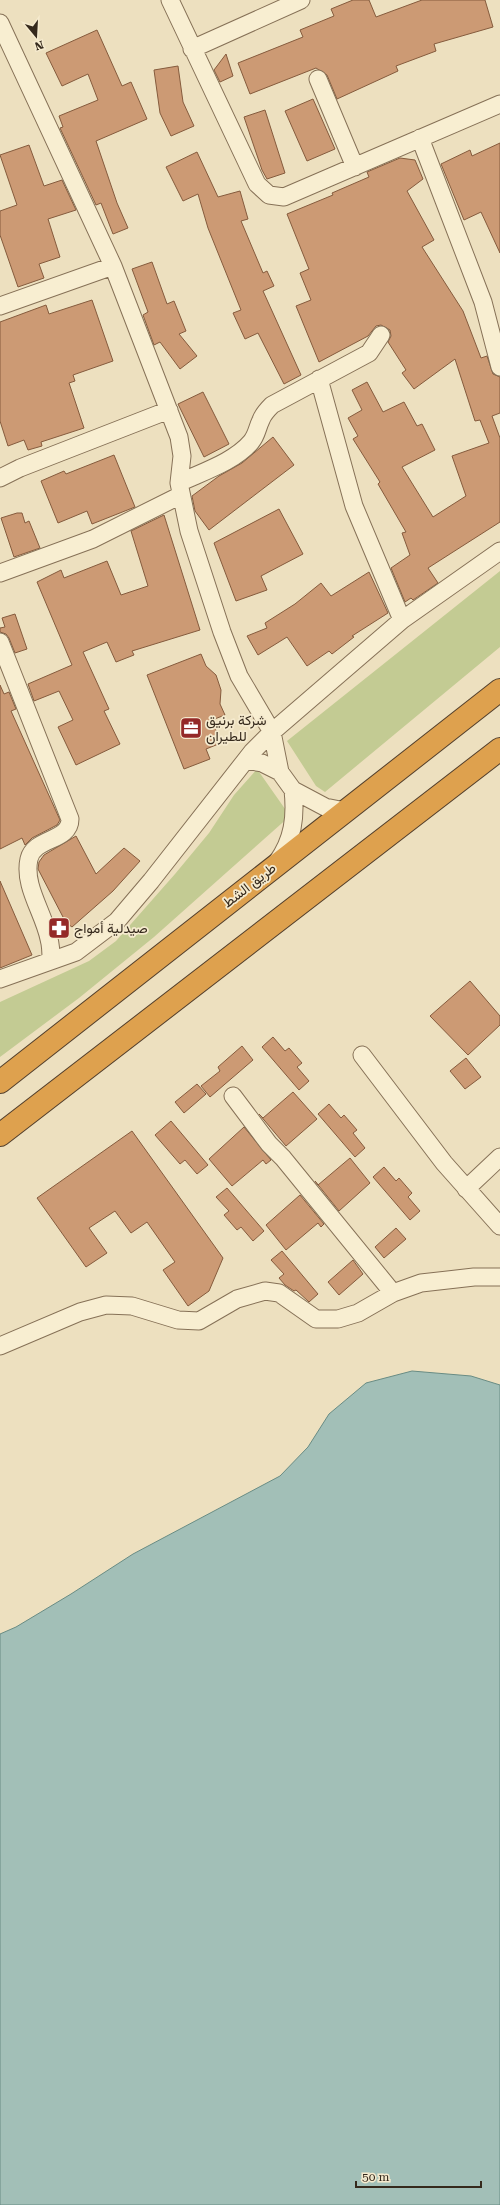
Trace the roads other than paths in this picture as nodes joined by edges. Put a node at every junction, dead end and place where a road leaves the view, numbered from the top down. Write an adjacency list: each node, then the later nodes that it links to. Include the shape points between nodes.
1 (170, 0): 4 (street)
2 (301, 0): 4 (street)
3 (0, 23): 9 (street)
4 (192, 49): 8 (street, via 257,184 269,195 284,197)
5 (318, 79): 8 (street)
6 (500, 104): 7 (street)
7 (420, 138): 8 (street); 12 (street, via 483,302)
8 (355, 168)
9 (113, 266): 10 (street); 14 (street)
10 (0, 306)
11 (381, 335): 13 (street, via 369,353)
12 (500, 367)
13 (319, 379): 16 (street, via 272,405 261,419 250,443 228,460); 19 (street, via 354,506)
14 (169, 410): 15 (street, via 47,456); 16 (street, via 180,437)
15 (0, 478)
16 (180, 489): 18 (street, via 93,539); 22 (street, via 190,531 222,632 239,676)
17 (500, 551): 19 (street)
18 (0, 573)
19 (402, 620): 22 (street)
20 (0, 642): 29 (street, via 70,819 67,830 38,846 31,853 29,860 29,879 49,938)
21 (500, 690): 27 (highway, طريق الشط)
22 (272, 732): 24 (street); 25 (street)
23 (500, 749): 34 (highway)
24 (246, 760): 25 (street, via 262,763); 29 (street, via 117,921 76,952)
25 (280, 772): 26 (street)
26 (293, 790): 27 (street, via 325,807); 28 (street, via 294,822 290,838)
27 (345, 811): 28 (highway, طريق الشط)
28 (274, 866): 32 (highway, طريق الشط)
29 (51, 960): 30 (street)
30 (0, 979)
31 (362, 1055): 36 (street)
32 (0, 1082)
33 (233, 1096): 39 (street, via 269,1144)
34 (0, 1135)
35 (500, 1157): 36 (street)
36 (466, 1189): 37 (street)
37 (500, 1226)
38 (500, 1277): 39 (street, via 421,1283)
39 (393, 1292): 40 (street, via 358,1313 338,1319 316,1319 279,1294 265,1291 237,1299 199,1321 178,1320 132,1306 106,1305 80,1312)
40 (0, 1346)

